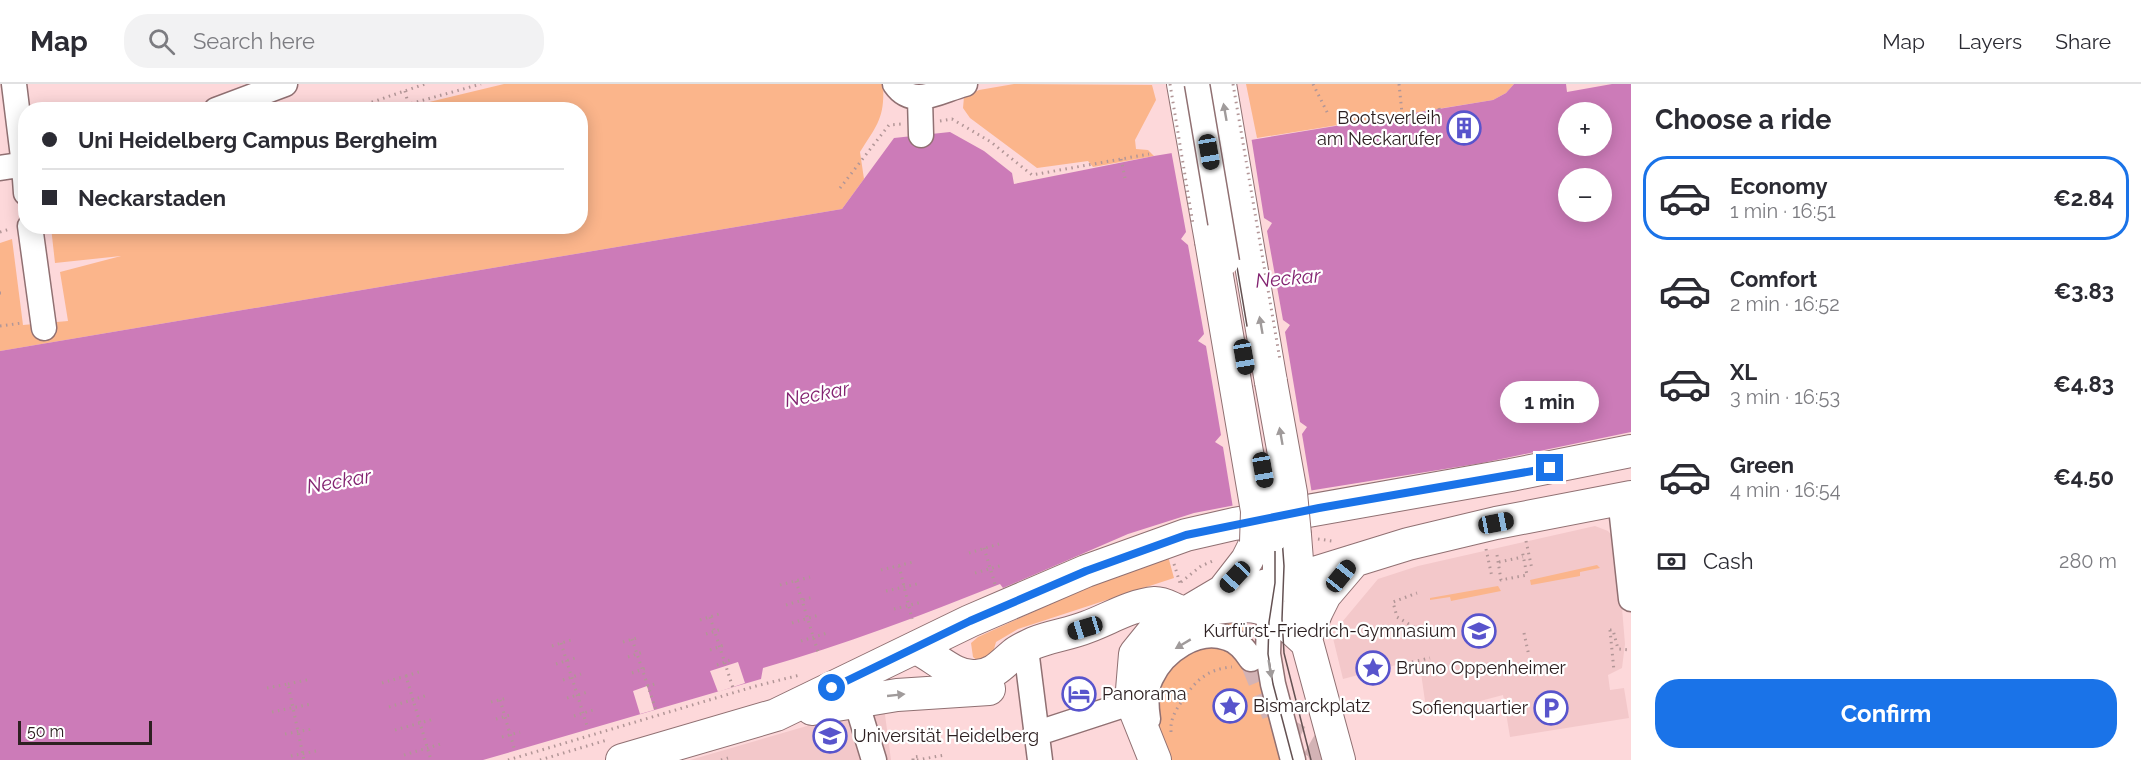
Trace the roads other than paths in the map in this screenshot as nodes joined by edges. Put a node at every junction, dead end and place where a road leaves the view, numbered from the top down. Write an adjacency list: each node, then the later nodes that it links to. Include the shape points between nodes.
1 (14, 84): 10 (street)
2 (285, 84): 9 (street)
3 (895, 84): 8 (street)
4 (965, 84): 8 (street)
5 (1183, 84): 18 (main road, bridge, via 1258,523)
6 (1197, 84): 18 (street, bridge)
7 (1220, 84): 18 (main road, one-way to 7, bridge, via 1291,493)
8 (920, 99): 11 (street)
9 (237, 102)
10 (18, 113)
11 (921, 129)
12 (18, 166): 13 (street)
13 (0, 168)
14 (31, 234): 15 (street)
15 (44, 328)
16 (1631, 451): 24 (main road, via 1186,535 1086,571)
17 (1626, 498): 19 (main road, via 1408,544); 23 (street)
18 (1285, 538): 20 (main road, via 1247,560); 21 (main road)
19 (1347, 550): 21 (main road); 27 (main road)
20 (1223, 591): 21 (main road); 22 (main road)
21 (1281, 591): 22 (main road, via 1256,606); 27 (main road); 27 (main road); 40 (street, one-way to 40, via 1268,633 1269,663)
22 (1182, 598): 25 (main road, via 1124,611); 28 (main road)
23 (1631, 599)
24 (970, 621): 26 (main road); 31 (main road, via 959,651 966,664)
25 (1085, 628): 28 (main road, via 1118,636); 29 (main road)
26 (914, 633): 31 (main road, via 929,654 959,674); 34 (main road)
27 (1305, 641): 41 (main road)
28 (1135, 654): 33 (main road)
29 (1031, 661): 31 (main road, via 1016,653 994,672); 32 (main road, one-way to 29, via 995,688); 35 (street)
30 (1245, 663): 36 (street, one-way to 36, via 1242,647 1217,635 1193,639 1162,661 1150,678 1146,693 1149,730)
31 (984, 675)
32 (856, 701): 34 (main road); 38 (street)
33 (1134, 702): 35 (street); 36 (main road, via 1141,726)
34 (776, 716): 37 (main road)
35 (1035, 734): 39 (street)
36 (1159, 755)
37 (622, 760)
38 (874, 760)
39 (1040, 760)
40 (1293, 760)
41 (1339, 760)

